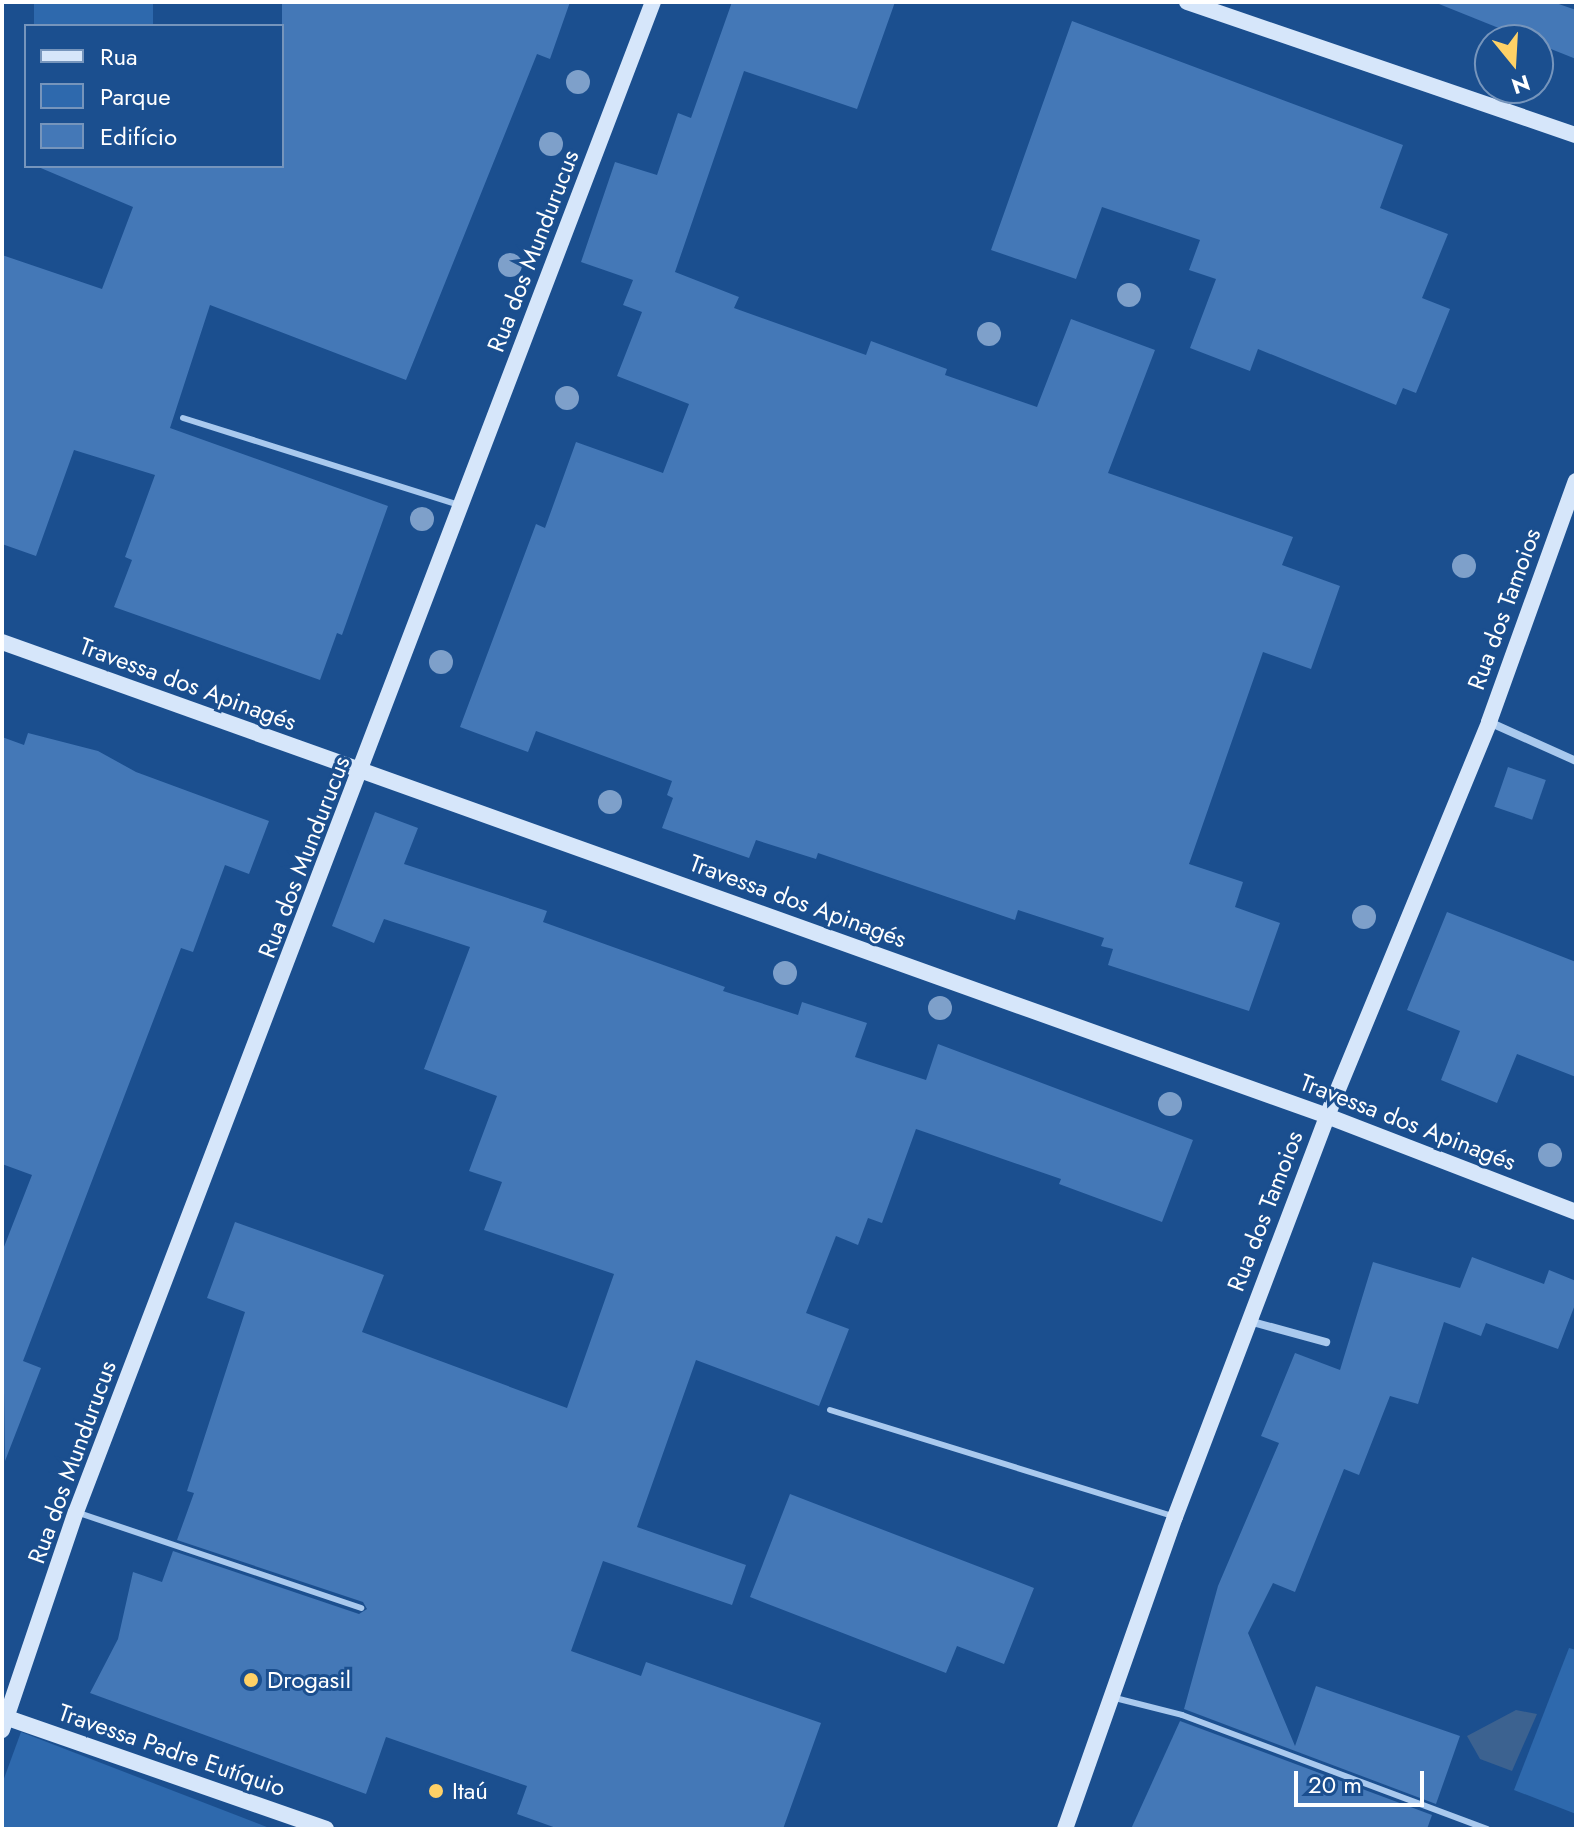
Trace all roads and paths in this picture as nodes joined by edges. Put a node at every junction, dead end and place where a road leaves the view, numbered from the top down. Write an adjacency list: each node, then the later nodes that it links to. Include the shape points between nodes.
1 (653, 2): 6 (street, Rua dos Mundurucus)
2 (1187, 2): 3 (street)
3 (1576, 135)
4 (183, 418): 6 (lane)
5 (1576, 481): 8 (street, Rua dos Tamoios)
6 (463, 506): 10 (street, Rua dos Mundurucus)
7 (2, 642): 10 (street, Travessa dos Apinagés)
8 (1489, 722): 9 (street); 11 (street, Rua dos Tamoios)
9 (1576, 761)
10 (362, 773): 11 (street, Travessa dos Apinagés); 16 (street, Rua dos Mundurucus)
11 (1327, 1116): 12 (street, Travessa dos Apinagés); 13 (street, Rua dos Tamoios)
12 (1576, 1212)
13 (1249, 1321): 14 (street); 17 (street, Rua dos Tamoios)
14 (1326, 1342)
15 (830, 1410): 17 (lane)
16 (76, 1512): 18 (lane); 20 (street, Rua dos Mundurucus)
17 (1175, 1517): 19 (street, Rua dos Tamoios)
18 (361, 1608)
19 (1115, 1698): 22 (street, Rua dos Tamoios); 23 (lane, via 1182,1715)
20 (3, 1721): 21 (street, Travessa Padre Eutíquio)
21 (326, 1829)
22 (1065, 1829)
23 (1487, 1829)

